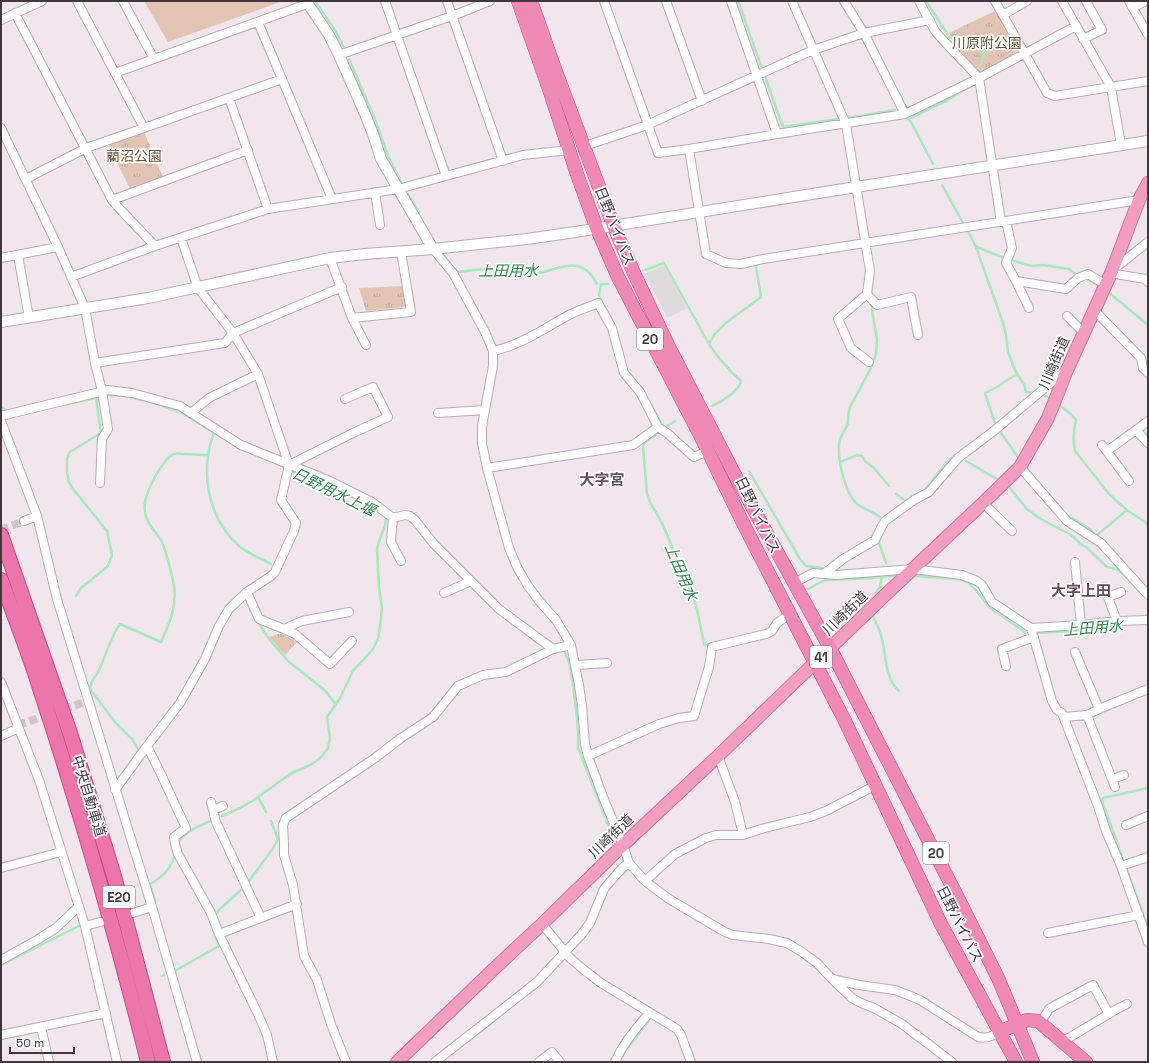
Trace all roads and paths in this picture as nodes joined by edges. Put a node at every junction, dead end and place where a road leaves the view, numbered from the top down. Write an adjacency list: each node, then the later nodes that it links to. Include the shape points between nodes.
1 (42, 1): 22 (street)
2 (77, 1): 37 (street)
3 (123, 1): 36 (street)
4 (385, 1): 30 (street)
5 (447, 1): 24 (street)
6 (490, 1): 24 (street)
7 (518, 1): 57 (highway, 日野バイパス / 20)
8 (531, 1): 53 (highway, 日野バイパス / 20)
9 (604, 1): 47 (street)
10 (666, 1): 44 (street)
11 (731, 1): 38 (street)
12 (792, 1): 33 (street)
13 (844, 1): 29 (street)
14 (919, 1): 26 (street)
15 (995, 1): 23 (street)
16 (1026, 1): 23 (street)
17 (1062, 1): 28 (street)
18 (1086, 1): 32 (street, via 1102,30)
19 (1145, 1): 21 (street)
20 (307, 3): 27 (street); 35 (street)
21 (1131, 4): 31 (street)
22 (15, 13): 25 (street); 54 (street)
23 (1002, 15): 34 (street)
24 (452, 16): 30 (street); 58 (street)
25 (1, 20)
26 (930, 20): 29 (street); 39 (street, via 941,38)
27 (258, 22): 36 (street); 40 (street)
28 (1076, 26): 32 (street); 34 (street)
29 (864, 33): 33 (street); 45 (street)
30 (397, 34): 35 (street); 60 (street)
31 (1148, 35)
32 (1083, 39): 42 (street)
33 (813, 50): 38 (street); 46 (street)
34 (1024, 54): 39 (street); 42 (street, via 1047,93 1055,96)
35 (339, 55): 64 (street, via 365,114 381,159)
36 (154, 59): 37 (street)
37 (115, 73): 49 (street)
38 (759, 75): 44 (street); 50 (street)
39 (979, 78): 45 (street); 59 (street)
40 (282, 79): 43 (street); 66 (street)
41 (1148, 81): 42 (street)
42 (1112, 87): 52 (street)
43 (229, 98): 49 (street); 56 (street)
44 (702, 101): 47 (street)
45 (905, 114): 46 (street)
46 (846, 124): 50 (street); 63 (street)
47 (647, 125): 53 (street); 55 (street, via 658,153)
48 (1, 128): 61 (street)
49 (144, 128): 54 (street)
50 (777, 134): 55 (street)
51 (1148, 141): 52 (street)
52 (1121, 145): 59 (street)
53 (585, 146): 73 (highway, 日野バイパス / 20)
54 (86, 148): 61 (street); 67 (street)
55 (689, 149): 70 (street)
56 (248, 150): 67 (street); 69 (street)
57 (569, 150): 58 (street, via 524,155); 74 (highway, 日野バイパス / 20)
58 (503, 161): 60 (street)
59 (992, 166): 63 (street); 71 (street)
60 (446, 176): 64 (street)
61 (26, 179): 79 (street)
62 (1148, 183): 68 (main road, 川崎街道 / 41)
63 (856, 187): 70 (street); 77 (street)
64 (398, 189): 65 (street); 80 (street)
65 (376, 192): 66 (street); 72 (street)
66 (332, 199): 69 (street)
67 (112, 200): 78 (street)
68 (1139, 200): 71 (street); 85 (main road, 川崎街道 / 41)
69 (268, 208): 75 (street)
70 (699, 213): 73 (street); 77 (street, via 706,254 726,263 741,264)
71 (1003, 221): 77 (street); 87 (street, via 1012,248 1006,263)
72 (380, 225)
73 (614, 227): 74 (street); 137 (highway, 日野バイパス / 20, via 667,343)
74 (597, 229): 80 (street); 119 (highway, 日野バイパス / 20, via 623,288)
75 (181, 238): 78 (street); 89 (street)
76 (1148, 242): 85 (street)
77 (865, 243): 91 (street, via 870,271)
78 (155, 246): 86 (street)
79 (58, 247): 82 (street); 86 (street)
80 (433, 249): 81 (street); 103 (street, via 453,273)
81 (401, 251): 84 (street); 97 (street, via 411,312)
82 (18, 255): 83 (street); 96 (street)
83 (1, 258)
84 (330, 258): 89 (street); 90 (street)
85 (1109, 276): 87 (street, via 1088,274 1078,278 1066,289); 88 (street, via 1145,279); 94 (main road, 川崎街道 / 41)
86 (71, 277): 92 (street)
87 (1016, 281): 93 (street)
88 (1148, 282)
89 (198, 288): 92 (street); 99 (street)
90 (342, 288): 97 (street); 99 (street)
91 (867, 294): 101 (street, via 877,305 911,297); 105 (street, via 838,319 851,348)
92 (85, 308): 96 (street); 104 (street)
93 (1029, 308)
94 (1094, 310): 100 (main road, 川崎街道 / 41); 107 (street, via 1141,358 1143,368)
95 (1067, 316): 100 (street)
96 (29, 318): 98 (street)
97 (352, 318): 102 (street)
98 (1, 322)
99 (233, 333): 104 (street, via 225,343); 108 (street)
100 (1084, 333): 106 (main road, 川崎街道 / 41)
101 (918, 335)
102 (366, 345)
103 (493, 351): 111 (street, via 493,366); 116 (street, via 504,349 598,303 612,328 624,373 640,392)
104 (95, 362): 109 (street)
105 (869, 362)
106 (1067, 370): 120 (main road, 川崎街道 / 41, via 1048,418); 134 (street, via 958,458 929,492 885,521 874,540)
107 (1148, 373)
108 (258, 374): 112 (street, via 209,398); 121 (street)
109 (103, 395): 112 (street, via 108,390 132,393 180,406); 114 (street); 124 (street, via 108,429 102,439)
110 (345, 399): 121 (street, via 372,387 388,417)
111 (484, 410): 113 (street); 122 (street, via 482,443)
112 (191, 413): 121 (street, via 241,445)
113 (438, 413)
114 (6, 416): 126 (street)
115 (1148, 421): 117 (street)
116 (658, 427): 119 (street, via 694,457); 122 (street, via 633,445)
117 (1136, 430): 118 (street); 123 (street, via 1104,448)
118 (1148, 443)
119 (708, 451): 145 (highway, 日野バイパス / 20)
120 (1020, 467): 125 (main road, 川崎街道 / 41); 142 (street, via 1067,521 1101,542)
121 (289, 468): 127 (street, via 330,481 372,502); 139 (street, via 281,500 296,523 294,531 275,572)
122 (486, 468): 153 (street, via 517,567)
123 (1129, 481)
124 (100, 483)
125 (983, 503): 129 (street); 133 (main road, 川崎街道 / 41)
126 (38, 516): 128 (street); 175 (street, via 57,599)
127 (393, 518): 131 (street, via 391,542); 136 (street, via 410,516)
128 (24, 521)
129 (1012, 531)
130 (1, 535): 216 (highway, 中央自動車道 / E20, via 70,733 114,876)
131 (401, 561)
132 (1075, 562): 148 (street)
133 (914, 569): 134 (street, via 836,575); 149 (street, via 962,575 977,581 992,602); 154 (main road, 川崎街道 / 41)
134 (825, 573): 137 (street, via 813,572)
135 (1, 580): 215 (highway, 中央自動車道 / E20, via 33,666 74,798 112,925)
136 (471, 581): 141 (street); 155 (street, via 499,610)
137 (794, 583): 154 (highway, 日野バイパス / 20)
138 (1104, 587): 143 (street)
139 (246, 592): 150 (street, via 259,619); 168 (street, via 229,609 205,659 180,702)
140 (1121, 592): 143 (street)
141 (444, 593)
142 (1148, 595)
143 (1108, 597): 147 (street)
144 (349, 612): 150 (street, via 302,620)
145 (790, 614): 158 (highway, 日野バイパス / 20); 169 (street, via 777,622 766,634 712,647 709,667 694,716 659,724)
146 (1148, 620): 147 (street)
147 (1117, 621): 148 (street)
148 (1081, 625): 149 (street)
149 (1030, 628): 151 (street)
150 (284, 629): 152 (street, via 295,634 330,664)
151 (1034, 637): 160 (street, via 1002,649); 165 (street, via 1052,700 1056,710)
152 (352, 641)
153 (571, 645): 155 (street); 159 (street)
154 (830, 648): 158 (main road, 川崎街道 / 41); 208 (highway, 日野バイパス / 20, via 998,978)
155 (553, 649): 187 (street, via 506,672 483,675 458,686 433,717 286,818 283,825 284,855)
156 (1075, 652): 163 (street)
157 (606, 663): 159 (street)
158 (815, 663): 170 (main road, 川崎街道 / 41); 173 (highway, 日野バイパス / 20)
159 (576, 665): 169 (street)
160 (1006, 666)
161 (1, 682): 166 (street)
162 (1148, 689): 163 (street)
163 (1098, 709): 164 (street)
164 (1087, 715): 165 (street); 172 (street)
165 (1064, 717): 184 (street)
166 (19, 728): 167 (street); 181 (street, via 39,780)
167 (1, 736)
168 (147, 746): 175 (street); 198 (street, via 186,828 174,837 178,854 211,913)
169 (588, 756): 180 (street)
170 (718, 756): 179 (street, via 735,802); 180 (main road, 川崎街道 / 41)
171 (1124, 775): 172 (street)
172 (1112, 779): 174 (street)
173 (876, 785): 179 (street, via 826,811); 210 (highway, 日野バイパス / 20, via 936,913)
174 (1115, 787)
175 (115, 790): 189 (street)
176 (223, 806): 192 (street, via 212,806 216,822)
177 (1148, 816): 178 (street)
178 (1126, 825)
179 (743, 835): 186 (street, via 716,835 706,838 675,854)
180 (623, 844): 183 (street); 194 (main road, 川崎街道 / 41)
181 (61, 852): 185 (street); 188 (street)
182 (1148, 857): 184 (street)
183 (629, 863): 186 (street); 200 (street, via 604,889 590,922)
184 (1121, 866): 191 (street)
185 (1, 868)
186 (645, 881): 202 (street, via 669,899 725,932 787,943 817,963)
187 (297, 904): 192 (street); 219 (street, via 304,956 317,980)
188 (79, 906): 195 (street); 201 (street, via 56,928)
189 (152, 907): 190 (street); 217 (street)
190 (133, 913)
191 (1139, 915): 196 (street); 197 (street)
192 (261, 918): 198 (street)
193 (100, 922): 195 (street)
194 (542, 924): 200 (street); 220 (main road, 川崎街道 / 41)
195 (85, 926): 204 (street)
196 (1147, 932): 199 (street)
197 (1048, 933)
198 (219, 934): 218 (street, via 258,1014)
199 (1148, 942)
200 (564, 951): 205 (street, via 601,983); 221 (street, via 537,982)
201 (1, 960)
202 (832, 979): 210 (street, via 895,990 908,995 978,1037 986,1038); 226 (street, via 852,998 902,1024)
203 (1127, 1004): 206 (street)
204 (106, 1013): 209 (street); 214 (street)
205 (649, 1013): 224 (street, via 631,1034); 225 (street, via 677,1029)
206 (1109, 1014): 207 (street, via 1093,985 1049,1009); 212 (street)
207 (1040, 1022): 208 (highway, via 1031,1019); 212 (highway)
208 (1017, 1024): 210 (highway); 228 (highway, 日野バイパス / 20)
209 (41, 1027): 211 (street); 213 (street)
210 (999, 1032): 227 (highway, 日野バイパス / 20)
211 (1, 1035)
212 (1062, 1042): 229 (highway)
213 (49, 1062)
214 (117, 1062)
215 (148, 1062)
216 (163, 1062)
217 (197, 1062)
218 (274, 1062)
219 (346, 1062)
220 (397, 1062)
221 (435, 1062)
222 (539, 1062): 223 (street, via 552,1052)
223 (560, 1062)
224 (615, 1062)
225 (691, 1062)
226 (952, 1062)
227 (1016, 1062)
228 (1033, 1062)
229 (1086, 1062)

